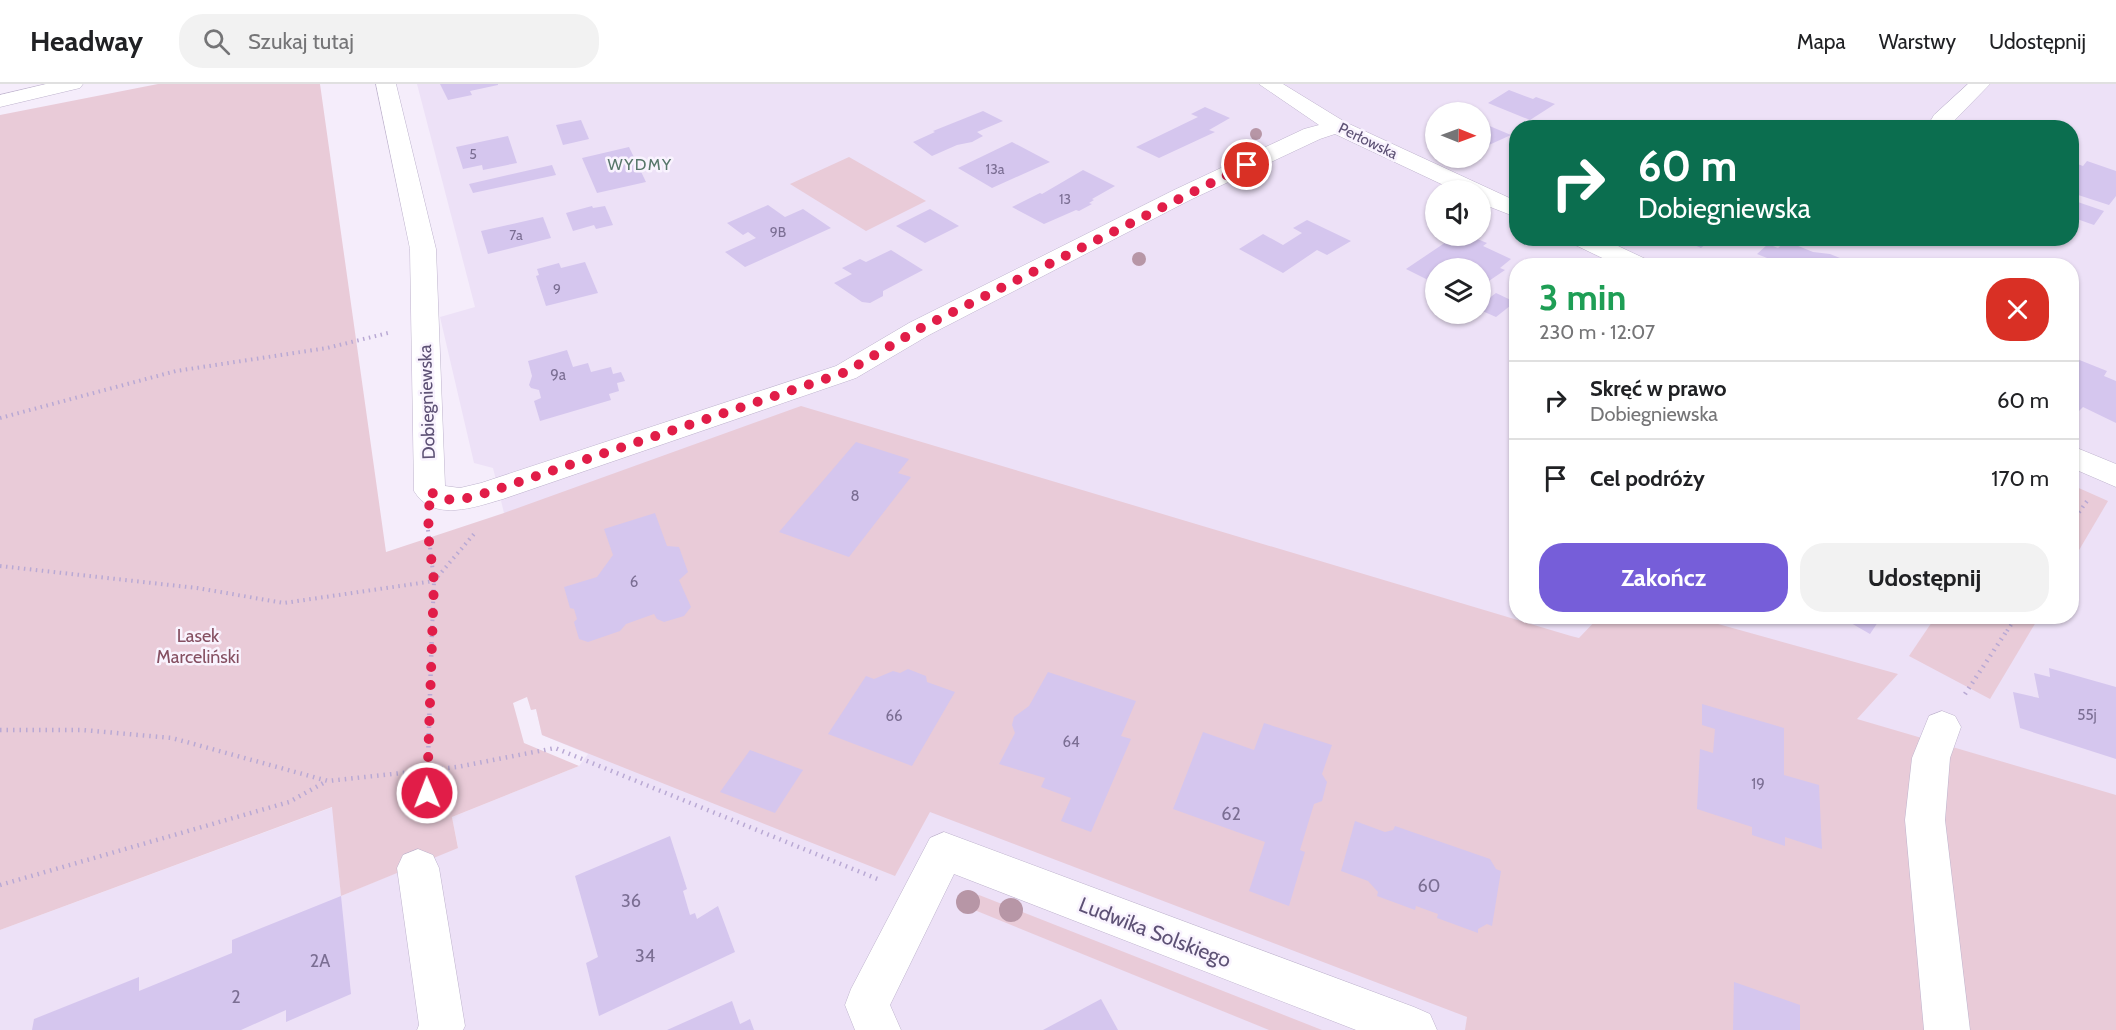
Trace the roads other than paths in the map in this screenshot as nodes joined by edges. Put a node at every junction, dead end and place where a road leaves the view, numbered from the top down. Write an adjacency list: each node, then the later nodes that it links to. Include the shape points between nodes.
1 (73, 84): 5 (street)
2 (386, 84): 7 (street, Dobiegniewska, via 423,249 430,491 437,498 449,500 481,495 846,372 919,329 1182,195 1312,134)
3 (1269, 84): 7 (street, Perłowska)
4 (1980, 84): 6 (street)
5 (0, 101)
6 (1942, 120)
7 (1337, 127): 8 (street, Perłowska)
8 (1451, 180)
9 (1491, 199): 10 (street)
10 (1509, 207)
11 (1597, 246): 12 (street)
12 (1624, 258)
13 (2079, 462): 14 (street)
14 (2105, 485)
15 (1942, 727): 20 (street, via 1930,758 1925,820)
16 (418, 868): 17 (street)
17 (440, 1030)
18 (878, 1030): 19 (street, Ludwika Solskiego, via 867,1005 907,890 944,851)
19 (1414, 1030)
20 (1947, 1030)

